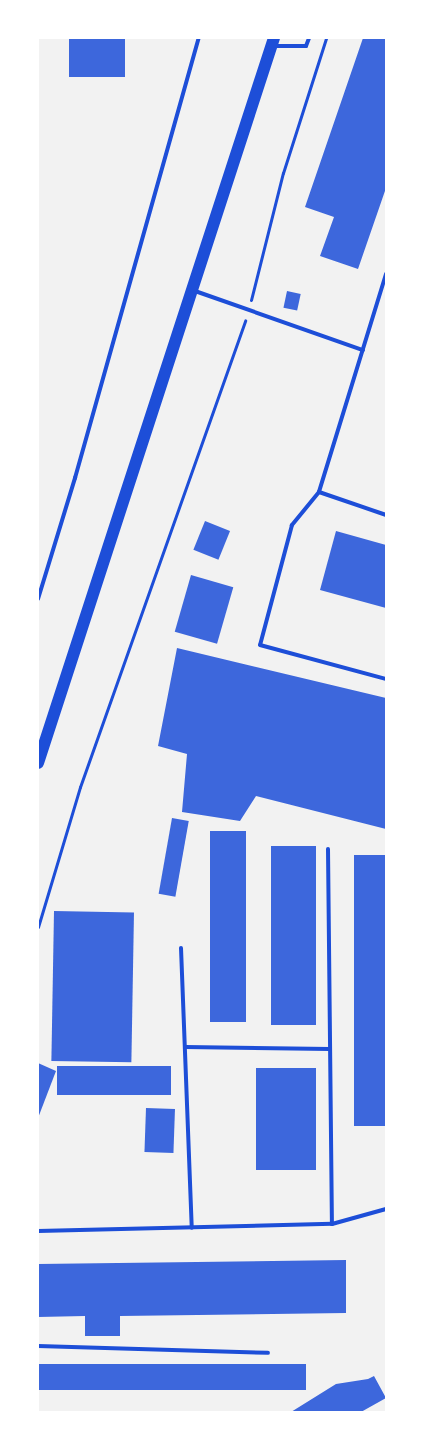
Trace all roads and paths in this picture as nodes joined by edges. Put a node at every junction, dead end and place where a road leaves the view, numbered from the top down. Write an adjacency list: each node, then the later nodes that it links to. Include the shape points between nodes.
1 (199, 38): 11 (lane)
2 (309, 38): 4 (lane, via 306,46)
3 (326, 38): 7 (path, via 283,173)
4 (273, 42): 6 (main road)
5 (386, 274): 8 (lane)
6 (190, 290): 7 (lane); 13 (main road)
7 (249, 310): 8 (lane); 15 (path, via 80,787)
8 (363, 350): 9 (lane)
9 (319, 492): 10 (lane); 12 (lane, via 292,525 260,645)
10 (386, 515)
11 (38, 600)
12 (386, 679)
13 (38, 763)
14 (328, 849): 18 (lane)
15 (38, 928)
16 (181, 948): 17 (lane)
17 (185, 1047): 18 (lane); 21 (lane)
18 (330, 1049): 20 (lane)
19 (386, 1209): 20 (lane)
20 (332, 1224): 21 (lane)
21 (192, 1228): 22 (lane)
22 (38, 1231)
23 (38, 1346): 24 (lane)
24 (268, 1353)

